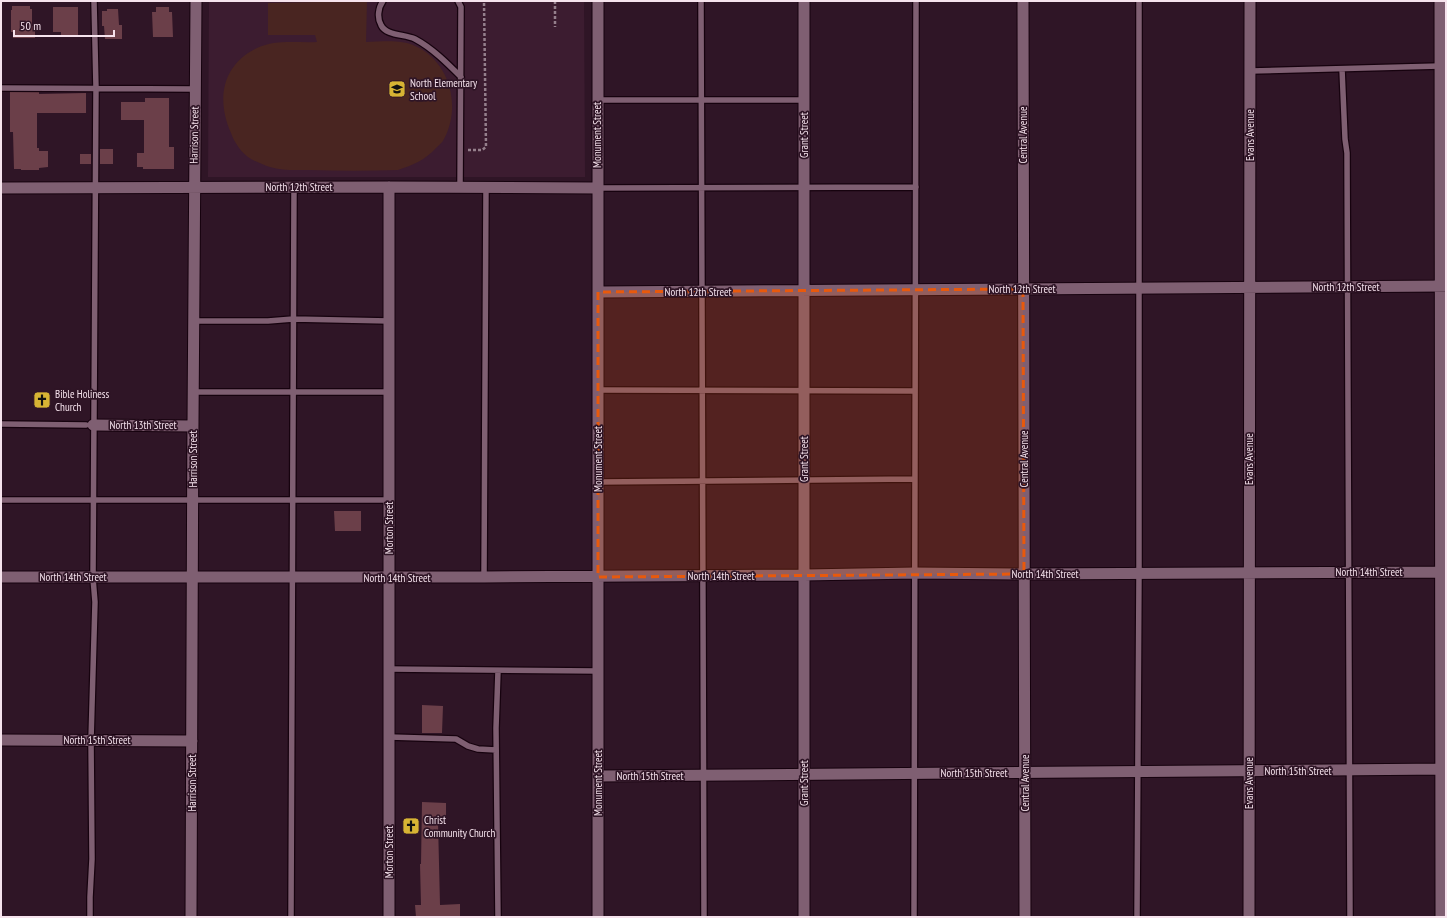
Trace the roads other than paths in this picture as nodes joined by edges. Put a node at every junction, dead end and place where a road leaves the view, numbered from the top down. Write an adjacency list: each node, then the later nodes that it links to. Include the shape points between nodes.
1 (94, 1): 18 (lane)
2 (196, 1): 19 (street, Harrison Street)
3 (383, 1): 16 (lane, via 378,12 381,26 388,32 414,39)
4 (458, 1): 16 (lane, via 461,7)
5 (598, 1): 20 (street, Monument Street)
6 (701, 1): 21 (lane)
7 (804, 1): 22 (street, Grant Street)
8 (916, 1): 28 (lane)
9 (1023, 1): 38 (street, Central Avenue)
10 (1139, 1): 36 (lane)
11 (1250, 1): 15 (street, Evans Avenue)
12 (1440, 1): 13 (street)
13 (1440, 66): 14 (lane); 34 (street)
14 (1342, 69): 15 (lane); 35 (lane, via 1347,152)
15 (1250, 71): 37 (street, Evans Avenue)
16 (461, 76): 26 (lane)
17 (1, 88): 18 (lane)
18 (96, 88): 19 (lane); 30 (lane)
19 (194, 89): 23 (street, Harrison Street)
20 (598, 100): 21 (lane); 32 (street, Monument Street)
21 (702, 100): 22 (lane); 33 (lane)
22 (804, 100): 27 (street, Grant Street)
23 (193, 187): 24 (street, North 12th Street); 30 (street, North 12th Street); 45 (street, Harrison Street)
24 (294, 187): 25 (street, North 12th Street); 43 (lane)
25 (389, 187): 26 (street, North 12th Street); 44 (street, Morton Street)
26 (460, 187): 31 (street, North 12th Street)
27 (804, 187): 28 (lane); 33 (lane); 40 (street, Grant Street)
28 (916, 187): 39 (lane)
29 (1, 188): 30 (street, North 12th Street)
30 (95, 188): 54 (lane)
31 (486, 188): 32 (street, North 12th Street); 74 (lane)
32 (597, 188): 33 (lane); 41 (street, Monument Street)
33 (702, 188): 42 (lane)
34 (1443, 286): 35 (street, North 12th Street); 66 (street)
35 (1348, 287): 37 (street, North 12th Street); 65 (lane)
36 (1139, 288): 37 (street, North 12th Street); 38 (street, North 12th Street); 68 (lane)
37 (1250, 288): 69 (street, Evans Avenue)
38 (1023, 289): 39 (street, North 12th Street); 70 (street, Central Avenue)
39 (916, 290): 40 (street, North 12th Street); 49 (lane)
40 (804, 291): 42 (street, North 12th Street); 48 (street, Grant Street)
41 (598, 292): 42 (street, North 12th Street); 46 (street, Monument Street)
42 (702, 292): 47 (lane)
43 (293, 319): 44 (lane); 45 (lane, via 268,322); 51 (lane)
44 (389, 321): 52 (street, Morton Street)
45 (193, 322): 50 (street, Harrison Street)
46 (598, 390): 47 (lane); 59 (street, Monument Street)
47 (702, 391): 48 (lane); 58 (lane)
48 (804, 391): 49 (lane); 57 (street, Grant Street)
49 (915, 391): 56 (lane)
50 (193, 392): 51 (lane); 55 (street, Harrison Street)
51 (293, 392): 52 (lane); 63 (lane)
52 (389, 392): 64 (street, Morton Street)
53 (1, 424): 54 (lane)
54 (90, 425): 55 (street, North 13th Street); 61 (lane)
55 (193, 426): 62 (street, Harrison Street)
56 (915, 479): 57 (lane); 67 (lane)
57 (804, 480): 58 (lane); 71 (street, Grant Street)
58 (703, 481): 59 (lane); 72 (lane)
59 (598, 482): 75 (street, Monument Street)
60 (1, 500): 61 (lane)
61 (93, 500): 62 (lane); 76 (lane)
62 (193, 500): 63 (lane); 77 (street, Harrison Street)
63 (292, 500): 64 (lane); 78 (lane)
64 (389, 500): 79 (street, Morton Street)
65 (1348, 572): 66 (street, North 14th Street); 69 (street, North 14th Street); 89 (lane)
66 (1443, 572): 88 (street)
67 (915, 573): 70 (street, North 14th Street); 71 (street, North 14th Street); 94 (lane)
68 (1139, 573): 69 (street, North 14th Street); 70 (street, North 14th Street); 91 (lane)
69 (1249, 573): 90 (street, Evans Avenue)
70 (1024, 574): 92 (street, Central Avenue)
71 (804, 575): 72 (street, North 14th Street); 93 (street, Grant Street)
72 (703, 576): 75 (street, North 14th Street); 95 (lane)
73 (1, 577): 76 (street, North 14th Street)
74 (484, 577): 75 (street, North 14th Street); 79 (street, North 14th Street)
75 (598, 577): 82 (street, Monument Street)
76 (93, 578): 77 (street, North 14th Street); 85 (lane, via 95,602)
77 (193, 578): 78 (street, North 14th Street); 86 (street, Harrison Street)
78 (292, 578): 79 (street, North 14th Street); 99 (lane)
79 (389, 578): 80 (street, Morton Street)
80 (389, 669): 81 (lane); 83 (street, Morton Street)
81 (498, 671): 82 (lane); 87 (lane)
82 (598, 671): 96 (street, Monument Street)
83 (389, 737): 87 (lane, via 456,739 478,749); 100 (street, Morton Street)
84 (1, 740): 85 (street, North 15th Street)
85 (91, 740): 86 (street, North 15th Street); 97 (lane)
86 (192, 741): 98 (street, Harrison Street)
87 (496, 750): 101 (lane)
88 (1443, 769): 89 (street, North 15th Street); 110 (street)
89 (1348, 770): 90 (street, North 15th Street); 109 (lane)
90 (1249, 771): 91 (street, North 15th Street); 108 (street, Evans Avenue)
91 (1138, 772): 92 (street, North 15th Street); 107 (lane)
92 (1024, 773): 94 (street, North 15th Street); 106 (street, Central Avenue)
93 (804, 774): 94 (street, North 15th Street); 95 (street, North 15th Street); 104 (street, Grant Street)
94 (914, 774): 105 (lane)
95 (703, 775): 96 (street, North 15th Street); 103 (lane)
96 (598, 776): 102 (street, Monument Street)
97 (90, 917)
98 (191, 917)
99 (291, 917)
100 (389, 917)
101 (498, 917)
102 (598, 917)
103 (704, 917)
104 (804, 917)
105 (914, 917)
106 (1025, 917)
107 (1137, 917)
108 (1249, 917)
109 (1350, 917)
110 (1441, 917)

